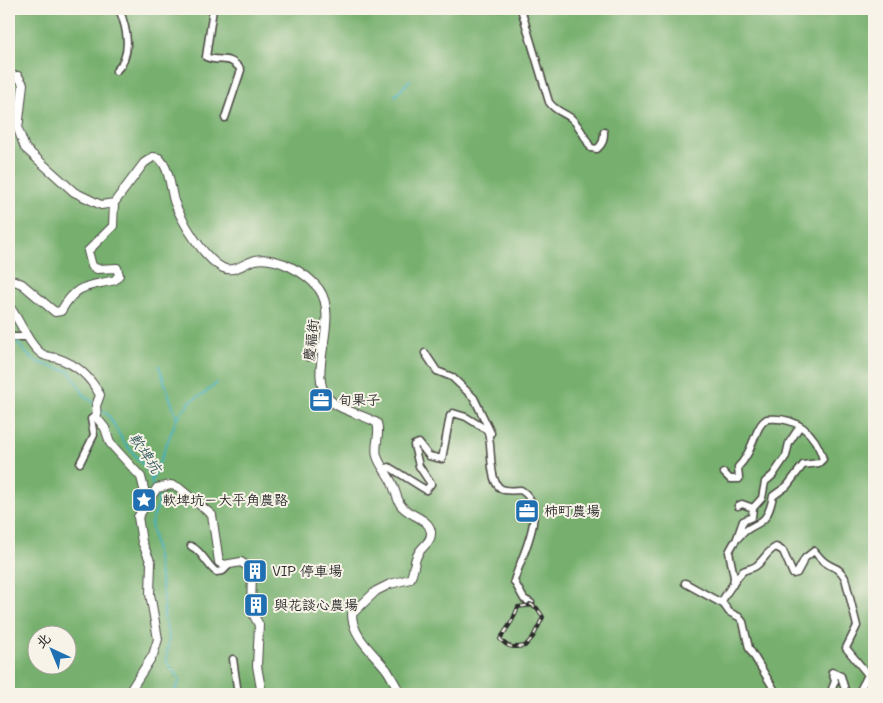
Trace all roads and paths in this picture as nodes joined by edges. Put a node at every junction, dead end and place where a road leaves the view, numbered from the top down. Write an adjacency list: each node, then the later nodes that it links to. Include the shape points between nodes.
1 (119, 9): 4 (street, via 128,38 124,57)
2 (213, 9): 6 (street, via 206,57 214,60 227,58 241,70)
3 (521, 9): 7 (street, via 554,110 569,117 580,128 591,148 600,146)
4 (116, 71)
5 (9, 76): 8 (street, via 18,76 23,84 18,128 25,148 74,192 102,205)
6 (225, 118)
7 (604, 132)
8 (114, 203): 9 (street, via 112,226 88,251 92,266 97,269 117,268 115,280 81,287 61,311 55,312 22,284 12,280); 13 (street, 慶福街, via 148,159 159,158 187,228 212,260 230,270 255,260 280,263 294,269 318,289 326,310)
9 (9, 283)
10 (9, 306): 12 (street, via 17,315)
11 (9, 337): 12 (street)
12 (24, 337): 16 (street, via 43,355 71,364 90,376 100,395)
13 (325, 344): 15 (street); 20 (street, 慶福街, via 320,358 324,391 331,401 377,423 380,431 377,456)
14 (425, 353): 18 (street, via 437,371 452,377 474,398 492,434)
15 (308, 357)
16 (97, 416): 19 (street, via 91,419 94,435); 22 (street, via 110,443 141,478)
17 (800, 426): 21 (street, via 790,419 764,420 747,459 738,467 739,479 730,479); 24 (street, via 789,443 786,456 764,482 762,498); 25 (street, via 810,434 822,459 796,471 787,486 773,496 770,512 760,524)
18 (489, 438): 20 (street, via 486,430 453,413 442,459 429,456 418,442 414,445 419,466 431,484 429,489 422,489 389,467); 30 (street, via 494,480 499,488 521,490 534,503 532,528 514,581 524,599)
19 (80, 464)
20 (383, 468): 38 (street, 慶福街, via 400,504 422,520 431,534 429,542 414,561 414,573 410,579 376,591 352,614 356,630 386,669)
21 (724, 473)
22 (147, 501): 27 (street, via 155,489 171,485 178,487 212,515 219,562); 35 (street, via 138,517 138,528 152,563 150,594 158,639 153,655)
23 (738, 506): 24 (street, via 742,504)
24 (753, 508): 25 (street, via 752,517 743,521)
25 (736, 539): 29 (street, via 729,552 734,577)
26 (192, 546): 27 (street, via 216,572 224,571)
27 (230, 564): 37 (street, via 241,562 252,572 251,610 259,624 256,666)
28 (685, 582): 31 (street)
29 (732, 586): 31 (street, via 724,596); 33 (street, via 742,571 757,566 776,546 783,551 793,574 814,551 828,565 837,567 845,578 857,626 846,648)
30 (531, 603)
31 (723, 604): 39 (street, via 743,622 749,648)
32 (233, 659): 36 (street)
33 (868, 675): 34 (street); 44 (street)
34 (874, 682)
35 (128, 694)
36 (238, 694)
37 (262, 694)
38 (400, 694)
39 (777, 694)
40 (795, 694): 41 (street)
41 (801, 694)
42 (830, 694): 43 (street, via 835,680 832,672 841,676)
43 (844, 694)
44 (858, 694)

